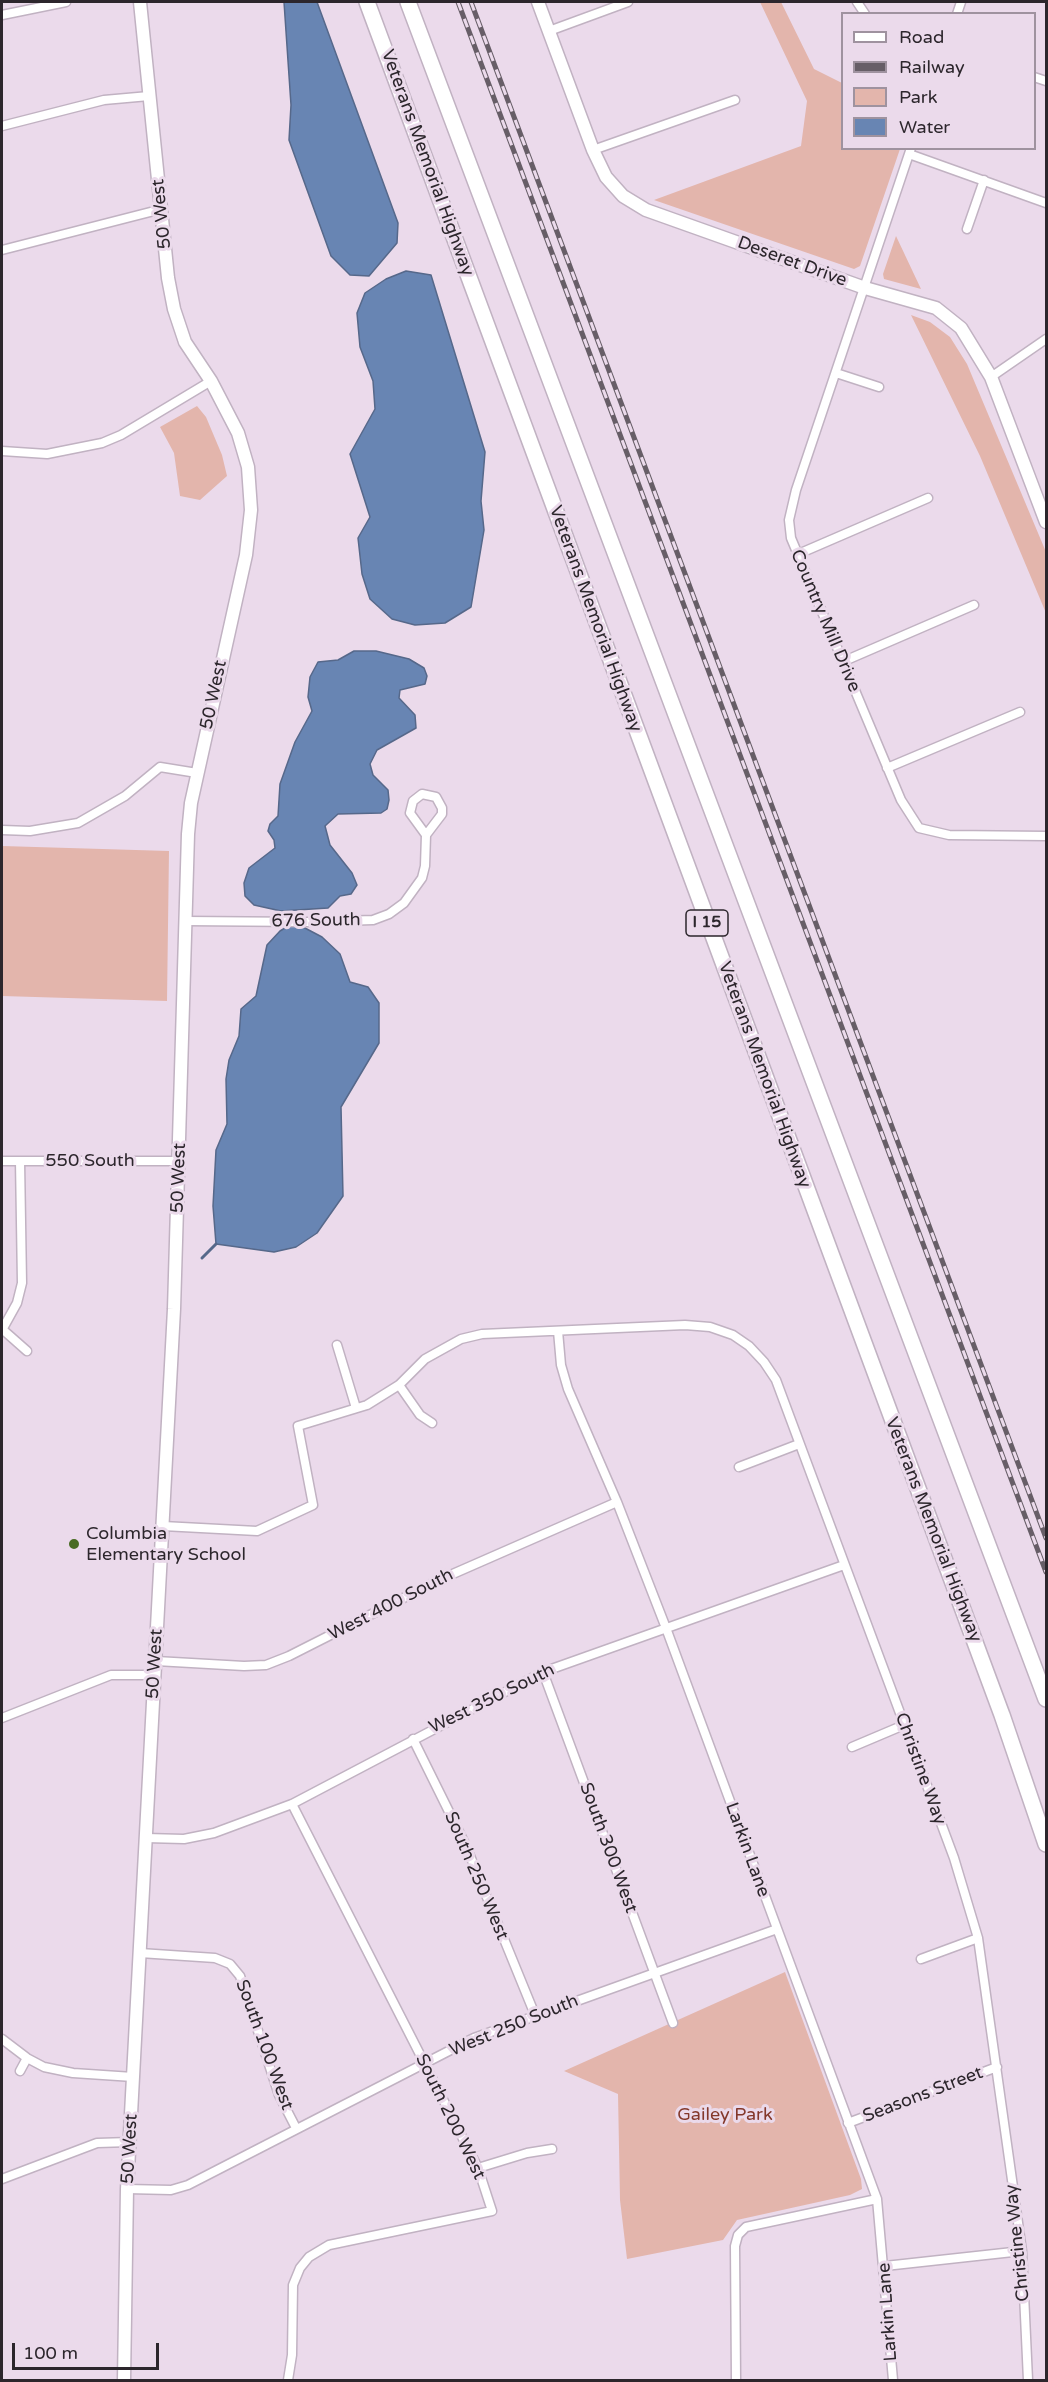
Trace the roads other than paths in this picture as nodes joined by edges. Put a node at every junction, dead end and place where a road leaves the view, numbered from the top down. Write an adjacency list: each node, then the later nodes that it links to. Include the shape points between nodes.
1 (66, 2): 7 (street)
2 (140, 2): 10 (street, 50 West)
3 (367, 2): 65 (highway, Veterans Memorial Highway / I 15)
4 (408, 2): 58 (highway, I 15)
5 (538, 2): 9 (street, Deseret Drive)
6 (628, 2): 9 (street)
7 (37, 5): 8 (street)
8 (2, 15)
9 (549, 31): 13 (street, Deseret Drive)
10 (148, 96): 12 (street, via 104,100); 17 (street, 50 West)
11 (735, 100): 13 (street)
12 (5, 125)
13 (593, 150): 20 (street, Deseret Drive, via 606,177 624,196 646,210)
14 (910, 151): 15 (street); 20 (street, Country Mill Drive)
15 (984, 180): 16 (street); 18 (street)
16 (1047, 203)
17 (162, 209): 19 (street); 24 (street, 50 West, via 174,309 185,342)
18 (967, 230)
19 (2, 250)
20 (865, 288): 22 (street, Country Mill Drive); 23 (street, Deseret Drive, via 936,308 961,328)
21 (1047, 339): 23 (street)
22 (836, 373): 25 (street); 29 (street, Country Mill Drive, via 789,520)
23 (991, 377): 28 (street, Deseret Drive)
24 (211, 381): 26 (street, via 102,443 47,454); 34 (street, 50 West, via 238,433 248,467 251,510 246,555)
25 (879, 387)
26 (2, 451)
27 (928, 498): 29 (street)
28 (1047, 522)
29 (796, 555): 31 (street, Country Mill Drive)
30 (974, 605): 31 (street)
31 (842, 662): 33 (street, Country Mill Drive)
32 (1020, 712): 33 (street)
33 (887, 768): 37 (street, Country Mill Drive, via 919,828 949,835)
34 (197, 773): 35 (street, via 160,767 125,796 78,823 38,830); 38 (street, 50 West, via 188,834)
35 (2, 830)
36 (426, 835): 36 (street, via 442,814 442,808 436,797 422,794 413,801 410,813); 38 (street, 676 South, via 426,866 412,895 373,920)
37 (1047, 836)
38 (185, 921): 41 (street, 50 West)
39 (2, 1161): 40 (street, 550 South)
40 (20, 1161): 41 (street, 550 South); 42 (street, via 21,1283 17,1303)
41 (180, 1161): 52 (street, 50 West)
42 (2, 1329): 45 (street)
43 (558, 1330): 46 (street, Christine Way, via 482,1334 461,1339 425,1359); 49 (street, Christine Way, via 685,1325 710,1327 733,1335 757,1354 776,1380); 51 (street, Larkin Lane, via 568,1389)
44 (337, 1345): 47 (street)
45 (27, 1351)
46 (399, 1385): 47 (street, Christine Way); 48 (street, via 420,1415)
47 (356, 1408): 52 (street, Christine Way, via 298,1425 313,1505 257,1531)
48 (432, 1423)
49 (800, 1444): 50 (street); 53 (street, Christine Way)
50 (739, 1467)
51 (617, 1502): 54 (street, Larkin Lane); 55 (street, West 400 South, via 439,1580 266,1665)
52 (163, 1526): 55 (street, 50 West)
53 (844, 1565): 54 (street, West 350 South); 60 (street, Christine Way)
54 (666, 1628): 56 (street, West 350 South); 66 (street, Larkin Lane)
55 (156, 1661): 57 (street, 50 West)
56 (543, 1672): 61 (street, West 350 South); 70 (street, South 300 West)
57 (155, 1675): 59 (street, via 111,1675); 64 (street, 50 West)
58 (1047, 1699)
59 (2, 1718)
60 (904, 1725): 62 (street); 67 (street, Christine Way, via 954,1858)
61 (413, 1739): 63 (street, West 350 South); 71 (street, South 250 West, via 466,1846)
62 (852, 1747)
63 (292, 1804): 64 (street, West 350 South, via 214,1833 184,1839); 75 (street, South 200 West)
64 (146, 1838): 68 (street, 50 West)
65 (1047, 1844)
66 (777, 1929): 70 (street, West 250 South); 79 (street, Larkin Lane)
67 (978, 1938): 69 (street); 76 (street, Christine Way)
68 (140, 1953): 78 (street, 50 West); 80 (street, South 100 West, via 215,1958 230,1964 240,1976 279,2095)
69 (921, 1959)
70 (655, 1973): 71 (street, West 250 South); 72 (street, South 300 West)
71 (535, 2015): 75 (street, West 250 South, via 474,2038)
72 (673, 2024)
73 (2, 2039): 74 (street)
74 (27, 2058): 77 (street); 78 (street, via 44,2067 73,2073)
75 (424, 2064): 80 (street, West 250 South); 83 (street, South 200 West)
76 (997, 2067): 79 (street, Seasons Street); 87 (street, Christine Way)
77 (20, 2071)
78 (134, 2077): 81 (street, 50 West)
79 (848, 2122): 86 (street, Larkin Lane)
80 (296, 2128): 85 (street, West 250 South, via 188,2186 171,2190)
81 (130, 2142): 84 (street, via 97,2143); 85 (street, 50 West)
82 (552, 2149): 83 (street)
83 (478, 2168): 90 (street, South 200 West, via 492,2211 329,2246 309,2257 293,2285)
84 (2, 2179)
85 (128, 2189): 89 (street, 50 West)
86 (877, 2199): 88 (street, Larkin Lane); 91 (street, via 746,2227 738,2235)
87 (1022, 2251): 88 (street); 93 (street, Christine Way)
88 (885, 2266): 92 (street, Larkin Lane)
89 (124, 2380)
90 (288, 2380)
91 (736, 2380)
92 (893, 2380)
93 (1028, 2380)

